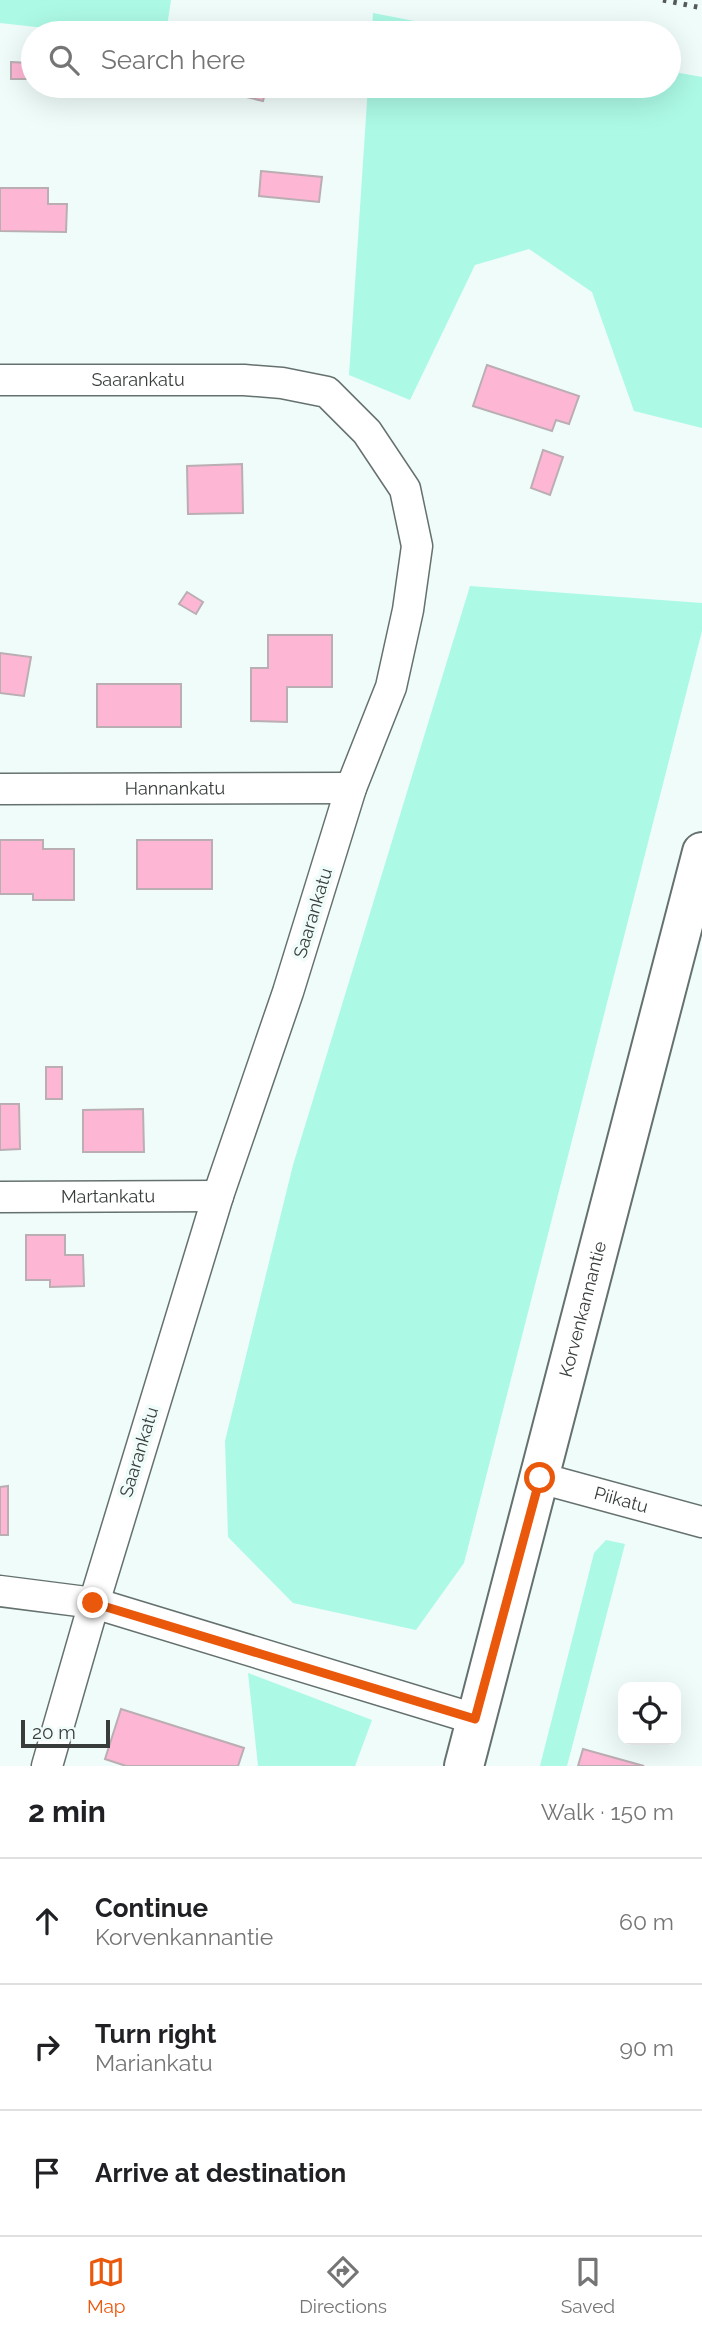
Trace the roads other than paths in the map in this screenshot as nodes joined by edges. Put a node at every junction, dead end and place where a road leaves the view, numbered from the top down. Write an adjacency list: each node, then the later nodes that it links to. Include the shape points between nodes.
1 (0, 380): 2 (street, Saarankatu, via 282,383 327,393 367,432 405,489 417,546 391,687)
2 (351, 788): 3 (street, Hannankatu); 5 (street, Saarankatu)
3 (0, 789)
4 (702, 852): 7 (main road, Korvenkannantie)
5 (218, 1196): 6 (street, Martankatu); 10 (street, Saarankatu)
6 (0, 1197)
7 (540, 1478): 8 (street, Piikatu); 11 (main road, Korvenkannantie)
8 (702, 1522)
9 (0, 1591): 10 (street)
10 (93, 1603): 11 (street); 12 (street, Saarankatu)
11 (475, 1719): 13 (main road, Korvenkannantie)
12 (47, 1766)
13 (464, 1766)

